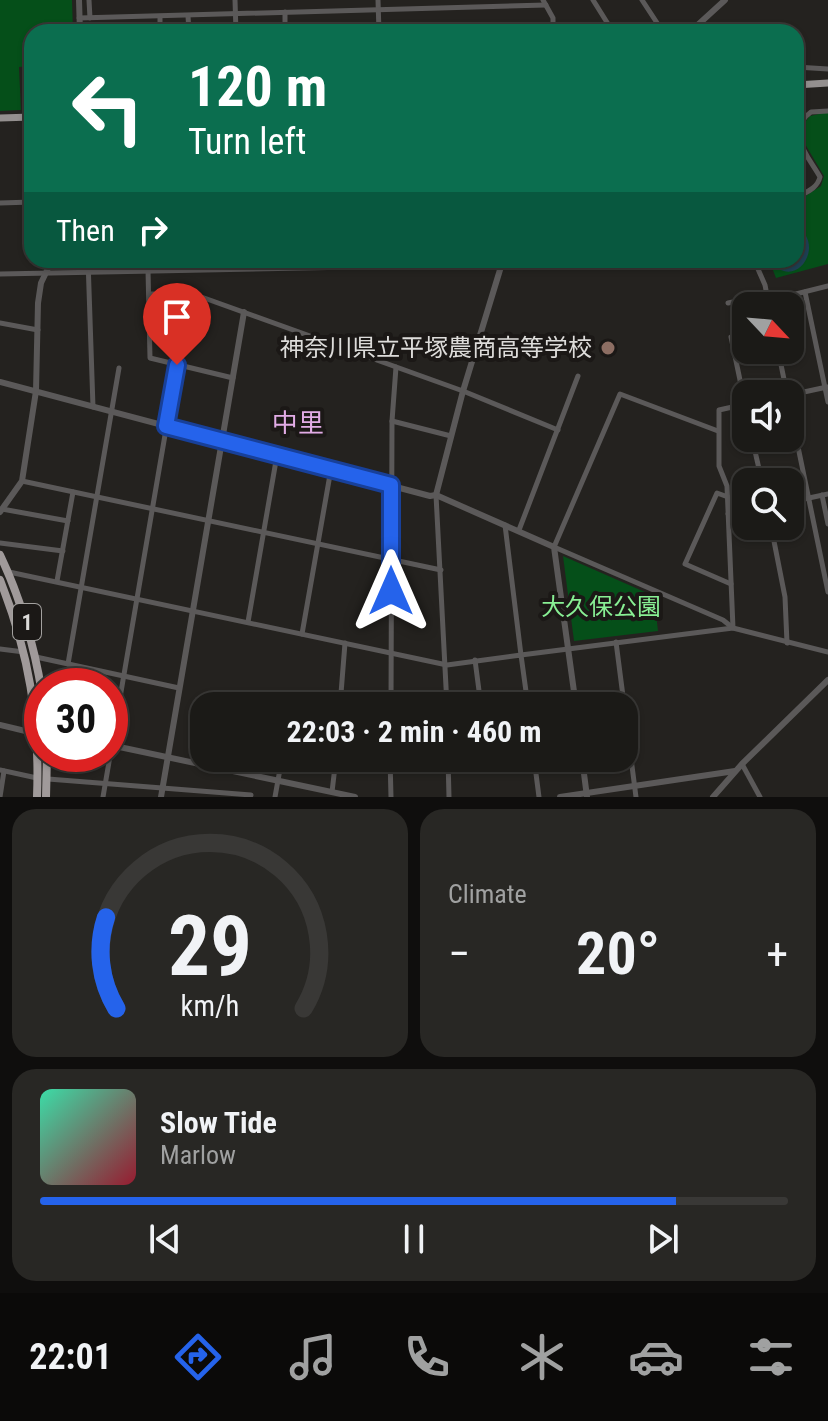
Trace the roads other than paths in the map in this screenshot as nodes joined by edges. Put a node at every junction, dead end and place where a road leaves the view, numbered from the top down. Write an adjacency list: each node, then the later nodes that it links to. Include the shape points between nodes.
1 (79, 0): 14 (street)
2 (89, 0): 15 (street)
3 (235, 0): 11 (street)
4 (378, 0): 9 (street)
5 (593, 0): 23 (street)
6 (642, 0): 24 (street)
7 (725, 0): 25 (street)
8 (544, 2): 9 (street); 22 (street)
9 (378, 10): 10 (street); 21 (street)
10 (285, 12): 11 (street); 20 (street)
11 (236, 14): 12 (street); 19 (street)
12 (188, 16): 13 (street); 18 (street)
13 (160, 17): 15 (street); 17 (street)
14 (79, 18): 15 (street); 16 (street)
15 (90, 18)
16 (79, 24)
17 (160, 24)
18 (188, 24)
19 (236, 24)
20 (285, 24)
21 (379, 24)
22 (553, 24)
23 (608, 24)
24 (658, 24)
25 (699, 24)
26 (804, 68): 27 (street)
27 (828, 69)
28 (828, 83): 29 (main road)
29 (804, 84)
30 (828, 111): 33 (street)
31 (24, 117): 32 (main road)
32 (0, 118)
33 (804, 118)
34 (804, 151): 35 (street, via 820,177)
35 (804, 194)
36 (24, 202): 37 (street)
37 (0, 203)
38 (48, 268): 45 (street)
39 (89, 268): 44 (street)
40 (242, 268): 43 (street)
41 (500, 268): 65 (street)
42 (757, 268): 48 (street)
43 (148, 270): 44 (street); 50 (street)
44 (89, 272): 45 (street); 68 (street)
45 (46, 273): 46 (street); 56 (street)
46 (0, 274)
47 (828, 286): 49 (street)
48 (765, 292)
49 (805, 292): 63 (street)
50 (149, 294): 51 (street); 57 (street, via 150,358)
51 (193, 294): 54 (street); 57 (street)
52 (728, 303): 53 (street)
53 (732, 303)
54 (244, 312): 58 (street); 61 (street)
55 (0, 323): 56 (street)
56 (38, 330): 64 (street)
57 (177, 365): 61 (street); 72 (street)
58 (396, 367): 65 (street); 71 (street)
59 (119, 368): 70 (street)
60 (578, 376): 73 (street)
61 (233, 378): 76 (street)
62 (0, 382): 64 (street)
63 (826, 387): 66 (street); 67 (street)
64 (36, 391): 68 (street); 80 (street)
65 (463, 391): 73 (street); 75 (street)
66 (804, 392)
67 (828, 402)
68 (93, 407): 70 (street)
69 (732, 408): 74 (street, via 719,410)
70 (112, 412): 72 (street); 85 (street)
71 (392, 421): 75 (street); 81 (street)
72 (166, 426): 76 (street); 89 (street)
73 (558, 430): 97 (street)
74 (718, 431): 86 (street, via 719,466); 102 (street, via 620,394)
75 (451, 436): 84 (street)
76 (221, 440): 78 (street); 93 (street)
77 (799, 452): 87 (street)
78 (277, 455): 79 (street); 98 (street)
79 (331, 469): 81 (street); 101 (street)
80 (22, 481): 82 (street); 90 (street)
81 (391, 485): 84 (street); 105 (street)
82 (73, 492): 85 (street); 94 (street)
83 (825, 494): 87 (street); 96 (street)
84 (436, 495): 95 (street); 106 (street)
85 (98, 497): 89 (street); 111 (street)
86 (728, 497): 92 (street); 110 (street, via 717,493 685,564)
87 (808, 498): 88 (street); 112 (street)
88 (804, 499)
89 (152, 509): 93 (street); 113 (street)
90 (1, 511): 94 (street)
91 (732, 513): 92 (street)
92 (728, 514): 110 (street)
93 (208, 520): 98 (street); 114 (street)
94 (68, 521): 103 (street)
95 (505, 524): 97 (street); 126 (street)
96 (828, 524)
97 (519, 530): 102 (street)
98 (263, 532): 101 (street); 115 (street)
99 (774, 540): 120 (street)
100 (0, 543): 103 (street)
101 (318, 544): 105 (street); 117 (street)
102 (554, 547): 116 (street); 121 (street)
103 (63, 551): 109 (street)
104 (0, 555): 107 (highway, 1)
105 (391, 560): 106 (street); 125 (street)
106 (441, 570): 130 (street)
107 (8, 571): 109 (street); 127 (highway, 1)
108 (0, 580): 123 (highway, 1)
109 (57, 581): 111 (street)
110 (731, 584): 116 (street)
111 (82, 586): 113 (street); 129 (street)
112 (828, 592)
113 (137, 598): 114 (street); 134 (street)
114 (193, 610): 115 (street); 137 (street)
115 (248, 622): 117 (street)
116 (733, 628): 118 (street); 120 (street)
117 (302, 634): 119 (street)
118 (616, 642): 121 (street); 164 (street)
119 (345, 643): 125 (street); 138 (street)
120 (787, 643): 124 (street)
121 (569, 648): 126 (street); 143 (street)
122 (0, 649): 123 (street)
123 (25, 652): 131 (highway, 1)
124 (828, 652)
125 (391, 653): 130 (street); 139 (street)
126 (521, 655): 128 (street); 142 (street)
127 (36, 657): 129 (street); 132 (highway, 1)
128 (475, 660): 130 (street); 141 (street)
129 (68, 664): 133 (street)
130 (447, 665): 140 (street)
131 (28, 668)
132 (38, 668)
133 (88, 668)
134 (125, 668)
135 (128, 676): 137 (street)
136 (828, 680): 148 (street)
137 (179, 688): 147 (street)
138 (341, 692)
139 (391, 692)
140 (447, 692)
141 (479, 692)
142 (526, 692)
143 (574, 692)
144 (0, 725): 145 (street)
145 (24, 731)
146 (128, 749): 147 (street)
147 (167, 757): 162 (street); 165 (street)
148 (742, 764): 150 (street); 182 (street)
149 (2, 770): 160 (street); 169 (street)
150 (735, 771): 164 (street); 181 (street)
151 (38, 772): 160 (highway, 1)
152 (48, 772): 161 (highway)
153 (107, 772): 163 (street)
154 (280, 772): 162 (street)
155 (334, 772): 166 (street)
156 (390, 772): 176 (street)
157 (448, 772): 177 (street)
158 (536, 772): 178 (street)
159 (584, 772): 168 (street)
160 (38, 778): 170 (highway, 1)
161 (48, 779): 163 (street); 171 (highway)
162 (278, 781): 166 (street); 174 (street)
163 (105, 783): 165 (street); 172 (street)
164 (634, 786): 168 (street); 180 (street)
165 (162, 788): 167 (street); 173 (street)
166 (332, 792): 175 (street)
167 (251, 795)
168 (587, 795): 179 (street)
169 (0, 797)
170 (37, 797)
171 (46, 797)
172 (103, 797)
173 (161, 797)
174 (275, 797)
175 (351, 797)
176 (391, 797)
177 (449, 797)
178 (539, 797)
179 (560, 797)
180 (636, 797)
181 (713, 797)
182 (760, 797)

